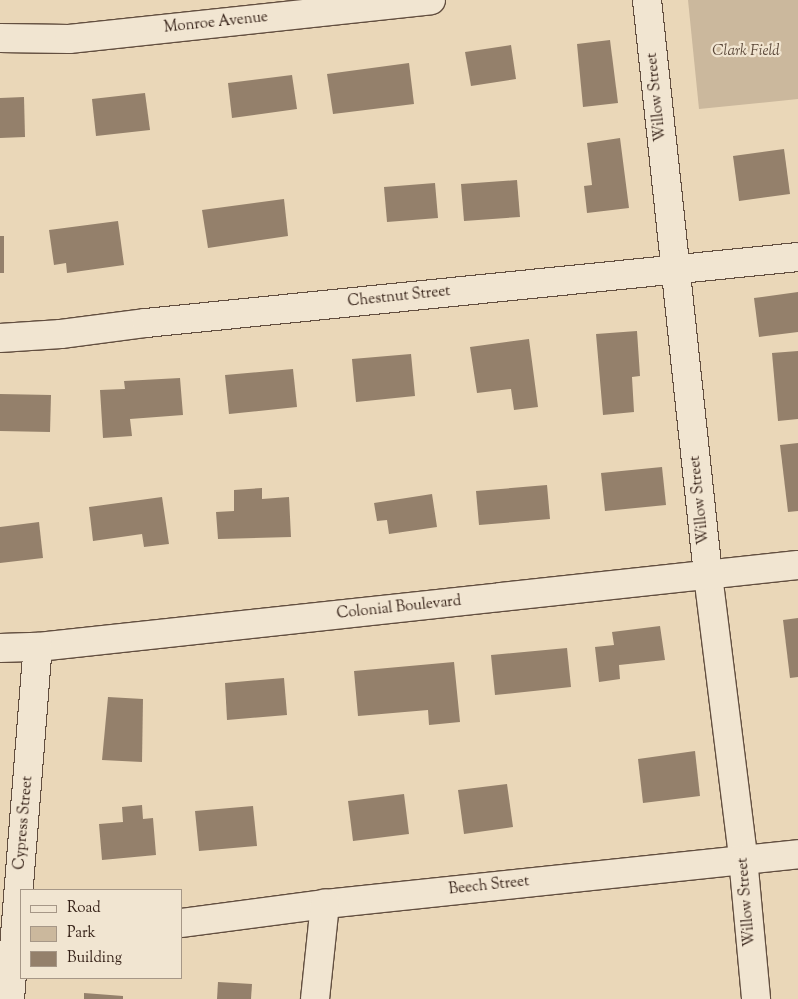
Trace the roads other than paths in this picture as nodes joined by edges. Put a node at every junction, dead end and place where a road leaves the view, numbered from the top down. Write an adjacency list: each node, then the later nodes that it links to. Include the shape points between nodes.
1 (431, 0): 3 (street, Monroe Avenue, via 69,39)
2 (647, 0): 5 (street, Willow Street)
3 (0, 38)
4 (798, 257): 5 (street, Chestnut Street)
5 (675, 269): 6 (street, Chestnut Street); 8 (street, Willow Street)
6 (0, 338)
7 (798, 565): 8 (street, Colonial Boulevard)
8 (708, 575): 9 (street, Colonial Boulevard); 12 (street, Willow Street)
9 (38, 647): 10 (street, Colonial Boulevard); 13 (street, Cypress Street)
10 (0, 648)
11 (798, 854): 12 (street, Beech Street)
12 (743, 858): 14 (street, Beech Street); 20 (street, Willow Street)
13 (22, 889)
14 (325, 904): 16 (street, Beech Street); 19 (street)
15 (20, 914): 17 (street, Cypress Street)
16 (182, 923)
17 (18, 944): 18 (street, Cypress Street)
18 (10, 999)
19 (315, 999)
20 (756, 999)

